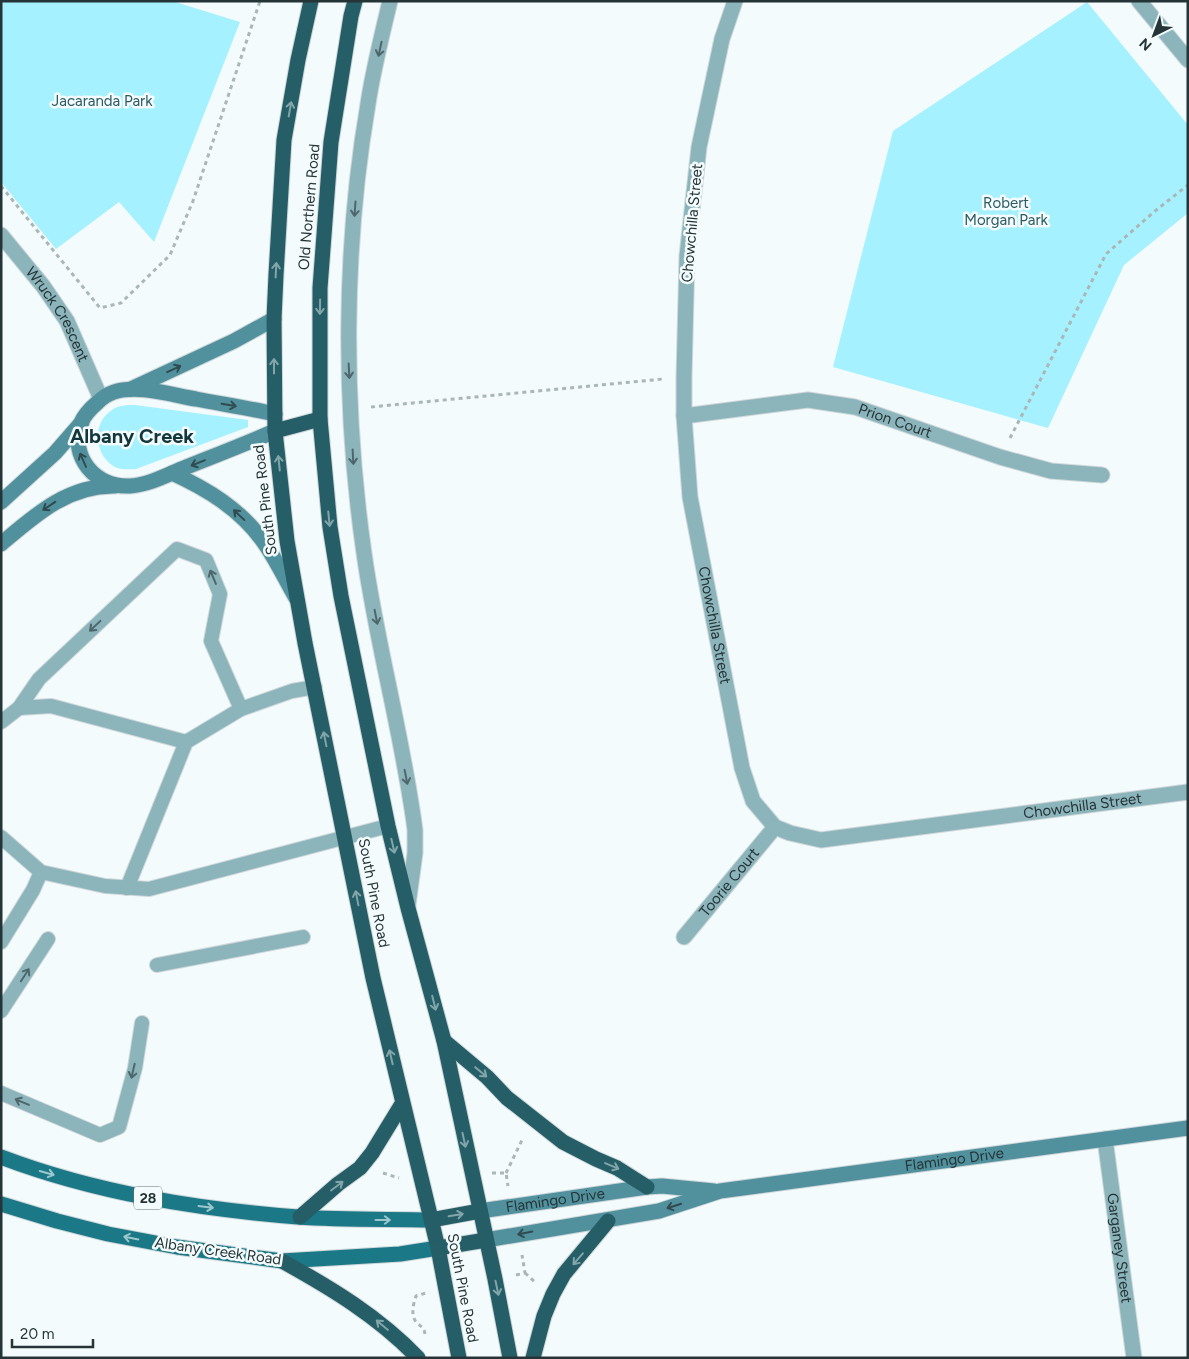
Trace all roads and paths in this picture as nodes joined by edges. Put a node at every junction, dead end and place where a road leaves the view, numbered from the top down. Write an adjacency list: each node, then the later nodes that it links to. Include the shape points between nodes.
1 (260, 1): 9 (path, via 193,201 170,255 121,303 100,308)
2 (311, 1): 11 (highway, Old Northern Road, one-way to 2, via 284,140)
3 (355, 1): 18 (highway, Old Northern Road, one-way to 18, via 331,142 324,223 320,288)
4 (390, 1): 15 (street, one-way to 15, via 368,103 358,170 348,338)
5 (735, 1): 12 (street, Chowchilla Street, via 722,39 700,147 687,256)
6 (1139, 1): 7 (street)
7 (1188, 60)
8 (1188, 185): 21 (path, via 1106,254)
9 (1, 186)
10 (1, 235): 14 (street, Wruck Crescent, via 67,321)
11 (274, 319): 13 (street, one-way to 11); 16 (highway, Old Northern Road, one-way to 11)
12 (684, 377): 15 (path); 17 (street, Chowchilla Street)
13 (129, 389): 14 (street, via 111,393); 16 (street, one-way to 16)
14 (101, 400): 19 (street)
15 (351, 408): 40 (street, South Pine Road, one-way to 40, via 354,476 364,554 415,830)
16 (275, 414): 18 (highway); 20 (highway, Old Northern Road)
17 (684, 416): 21 (street, Prion Court, via 808,400 855,407); 35 (street, Chowchilla Street, via 690,497 742,768 753,801)
18 (320, 419): 20 (highway); 34 (highway, South Pine Road, one-way to 34, via 330,527)
19 (82, 422): 24 (street, one-way to 19, via 103,481 89,470 79,448); 25 (street, via 55,453)
20 (275, 431): 22 (street, one-way to 22); 27 (highway, South Pine Road, one-way to 20)
21 (1000, 457): 23 (street, Prion Court, via 1051,471)
22 (172, 473): 24 (street, via 147,483); 27 (street, one-way to 22, via 264,543 244,520 208,491)
23 (1102, 475)
24 (128, 486): 26 (street, one-way to 26, via 88,489 65,496)
25 (1, 502)
26 (1, 544)
27 (296, 598): 28 (highway, South Pine Road)
28 (315, 687): 30 (lane, via 292,691); 36 (highway, South Pine Road, one-way to 28)
29 (19, 708): 30 (lane, one-way to 29, via 210,641 220,594 206,560 177,549 39,679); 31 (lane); 32 (lane, via 51,706)
30 (241, 709): 32 (lane)
31 (1, 722)
32 (186, 742): 39 (lane)
33 (1188, 792): 35 (street, Chowchilla Street, via 821,840)
34 (388, 826): 36 (lane); 40 (highway, South Pine Road, one-way to 40)
35 (775, 826): 42 (street, Toorie Court)
36 (345, 837): 39 (lane, via 154,888); 50 (highway, South Pine Road, one-way to 36)
37 (1, 838): 38 (lane)
38 (41, 872): 39 (lane); 44 (lane)
39 (128, 888)
40 (408, 908): 48 (highway, South Pine Road, one-way to 48)
41 (303, 937): 45 (lane)
42 (684, 937)
43 (48, 939): 46 (lane, one-way to 43)
44 (1, 942)
45 (157, 965)
46 (1, 1010)
47 (142, 1023): 49 (lane, one-way to 49, via 119,1127 100,1134)
48 (444, 1041): 59 (highway, one-way to 59, via 507,1098 563,1142 618,1168); 63 (highway, South Pine Road, one-way to 63)
49 (1, 1093)
50 (402, 1104): 64 (highway, one-way to 50, via 360,1168); 65 (highway, South Pine Road)
51 (1188, 1128): 53 (street, Flamingo Drive)
52 (525, 1134): 57 (path)
53 (1105, 1139): 61 (street, Flamingo Drive); 78 (street, Garganey Street)
54 (1, 1157): 64 (main road, 28, one-way to 64, via 36,1170 139,1196)
55 (378, 1170): 58 (path)
56 (490, 1173): 57 (path)
57 (506, 1173): 60 (path)
58 (404, 1179)
59 (647, 1187): 61 (street, Flamingo Drive); 63 (street, Flamingo Drive)
60 (508, 1189)
61 (720, 1191): 66 (street, Flamingo Drive, one-way to 66, via 659,1211)
62 (3, 1205): 70 (main road, Albany Creek Road, one-way to 62, via 125,1237)
63 (480, 1211): 65 (highway, 28, one-way to 63); 67 (highway, South Pine Road)
64 (300, 1217): 65 (main road, 28, one-way to 65)
65 (431, 1220): 68 (highway, South Pine Road)
66 (608, 1221): 67 (street, Flamingo Drive, one-way to 67); 77 (highway, one-way to 77, via 564,1274 553,1294)
67 (486, 1240): 68 (highway); 76 (highway, South Pine Road, one-way to 76)
68 (438, 1248): 70 (main road, Albany Creek Road, via 400,1254); 75 (highway, South Pine Road)
69 (522, 1252): 71 (path, via 526,1273)
70 (282, 1261): 74 (highway, one-way to 70, via 346,1297)
71 (514, 1276)
72 (427, 1293): 73 (path, via 416,1296 413,1314 424,1329)
73 (423, 1338)
74 (418, 1358)
75 (459, 1358)
76 (510, 1358)
77 (534, 1358)
78 (1134, 1358)

